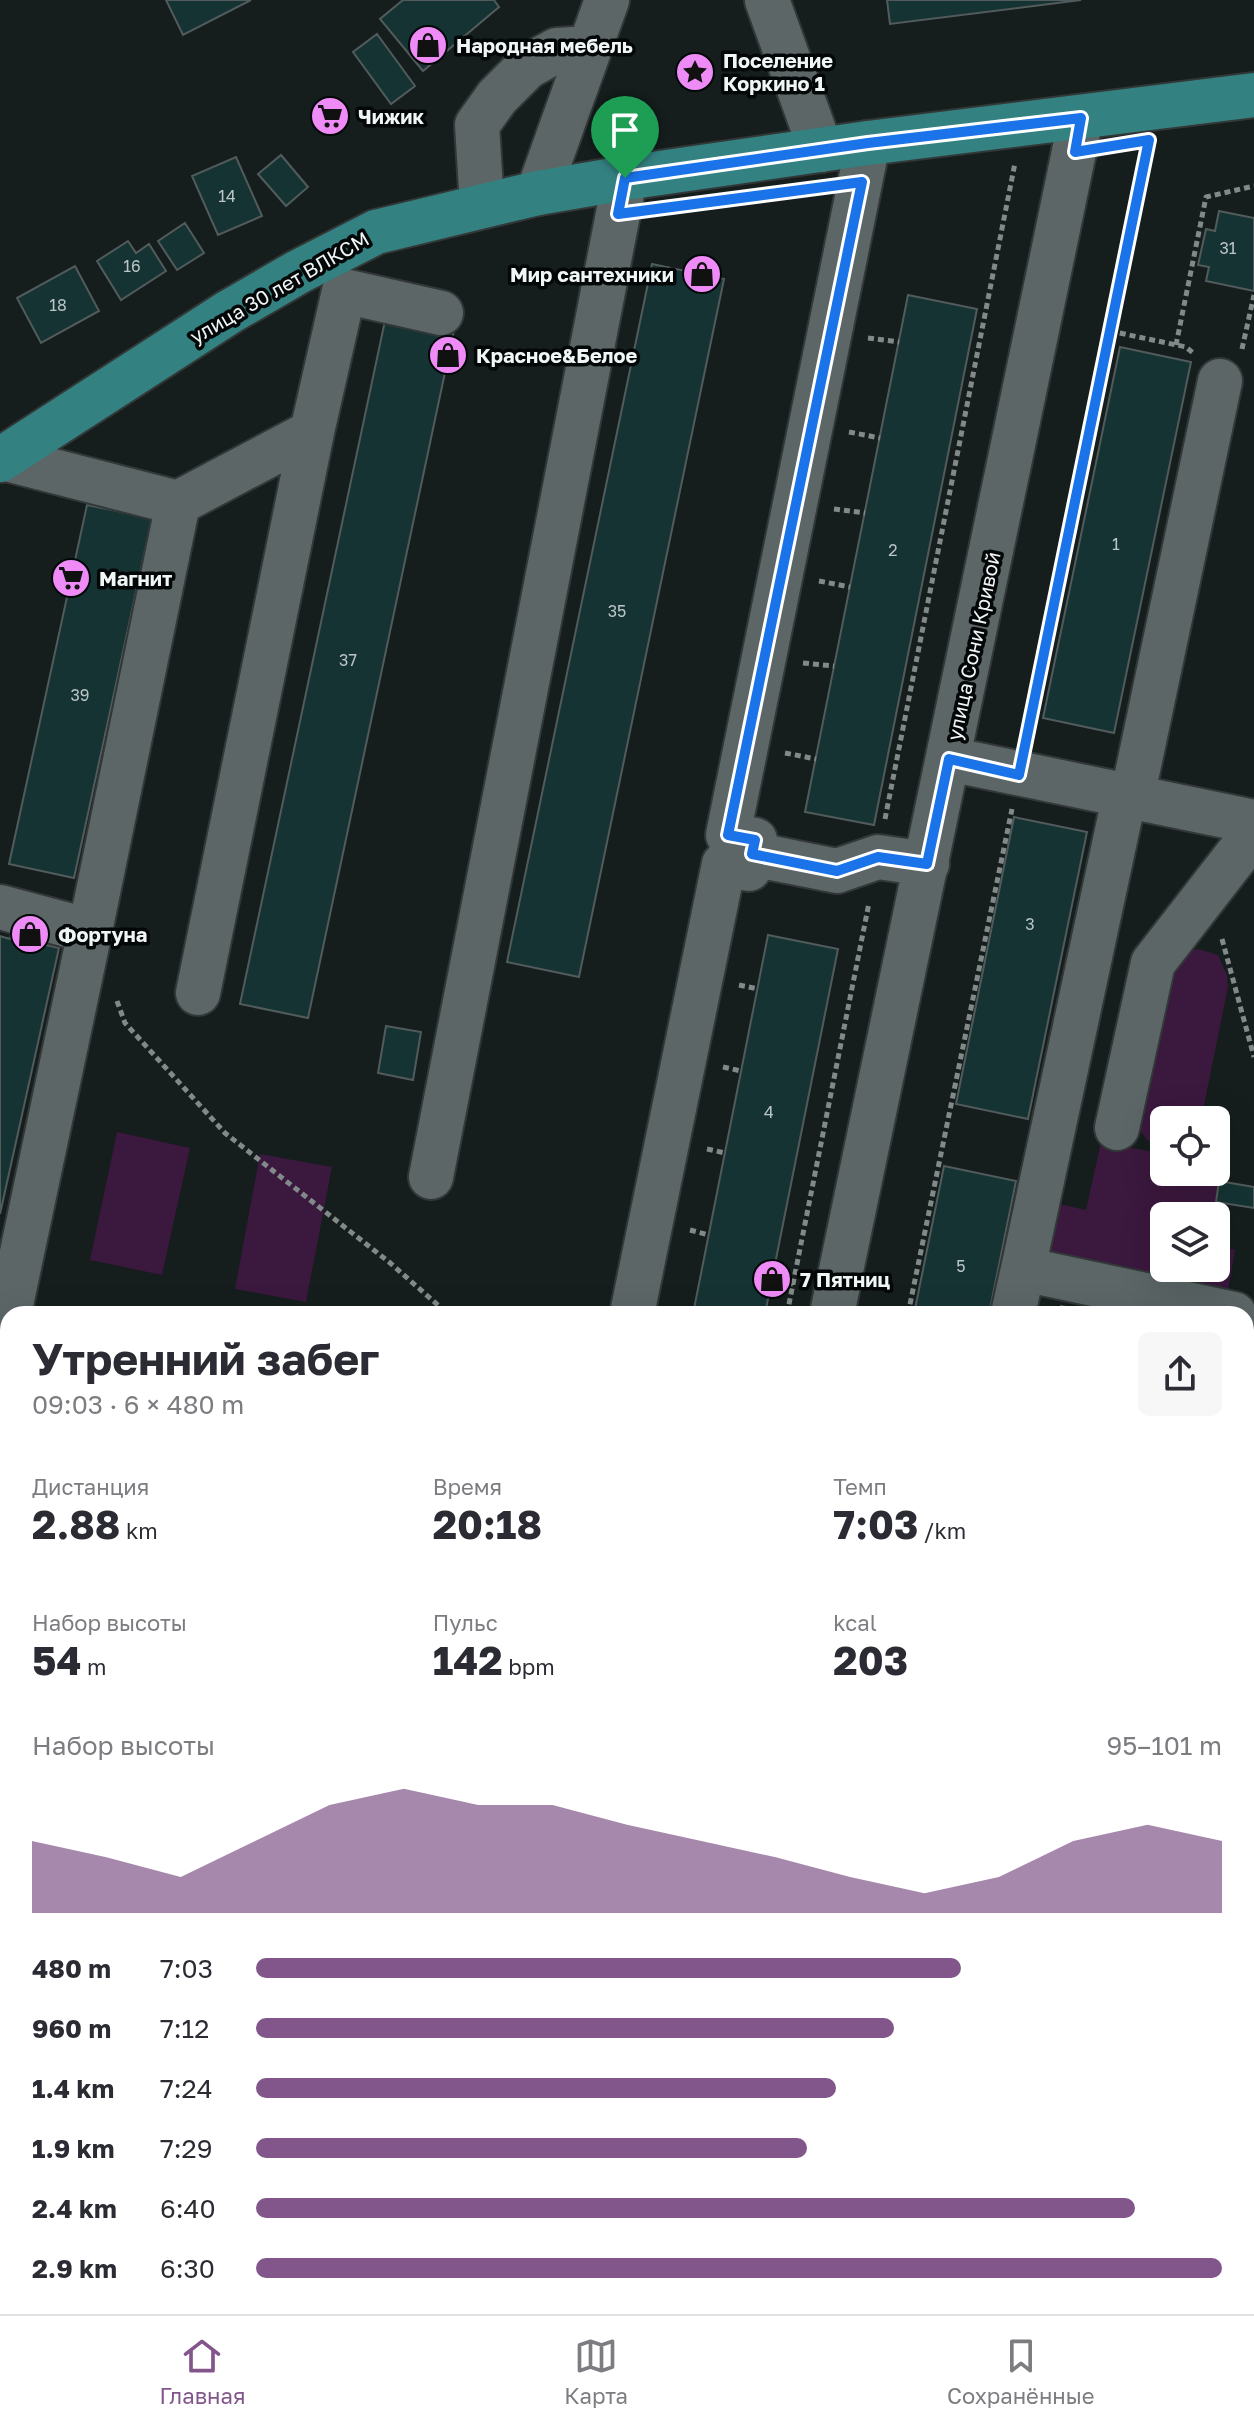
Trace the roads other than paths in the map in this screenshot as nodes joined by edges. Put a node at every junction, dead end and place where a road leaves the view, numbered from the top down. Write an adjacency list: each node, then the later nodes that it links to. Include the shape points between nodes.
1 (607, 0): 3 (street)
2 (767, 0): 7 (street)
3 (590, 48): 9 (street); 10 (street, via 557,50 527,67 477,125)
4 (1254, 95): 5 (main road, улица 30 лет ВЛКСМ)
5 (1081, 118): 6 (main road, улица 30 лет ВЛКСМ); 16 (street, улица Сони Кривой)
6 (868, 143): 7 (main road, улица 30 лет ВЛКСМ); 20 (street, via 728,835 755,840)
7 (821, 150): 8 (main road, улица 30 лет ВЛКСМ)
8 (625, 178): 9 (main road, улица 30 лет ВЛКСМ); 26 (street)
9 (538, 193): 10 (main road, улица 30 лет ВЛКСМ)
10 (482, 206): 14 (main road, улица 30 лет ВЛКСМ, via 376,232 298,272)
11 (441, 313): 13 (street, via 344,291)
12 (1219, 368): 17 (street)
13 (312, 432): 15 (street); 24 (street)
14 (2, 459): 15 (street)
15 (178, 503): 23 (street)
16 (949, 759): 17 (street); 21 (street, улица Сони Кривой)
17 (1126, 808): 18 (street); 27 (street)
18 (1254, 822)
19 (1254, 833): 25 (street, via 1153,963)
20 (752, 854): 21 (street, via 837,871 878,857); 29 (street, via 749,869 724,864)
21 (927, 864): 30 (street, улица Сони Кривой)
22 (0, 907): 23 (street)
23 (90, 931): 28 (street)
24 (198, 993)
25 (1117, 1128)
26 (431, 1177)
27 (1023, 1269): 31 (street); 32 (street)
28 (10, 1306)
29 (634, 1306)
30 (834, 1306)
31 (1015, 1306)
32 (1196, 1306)

